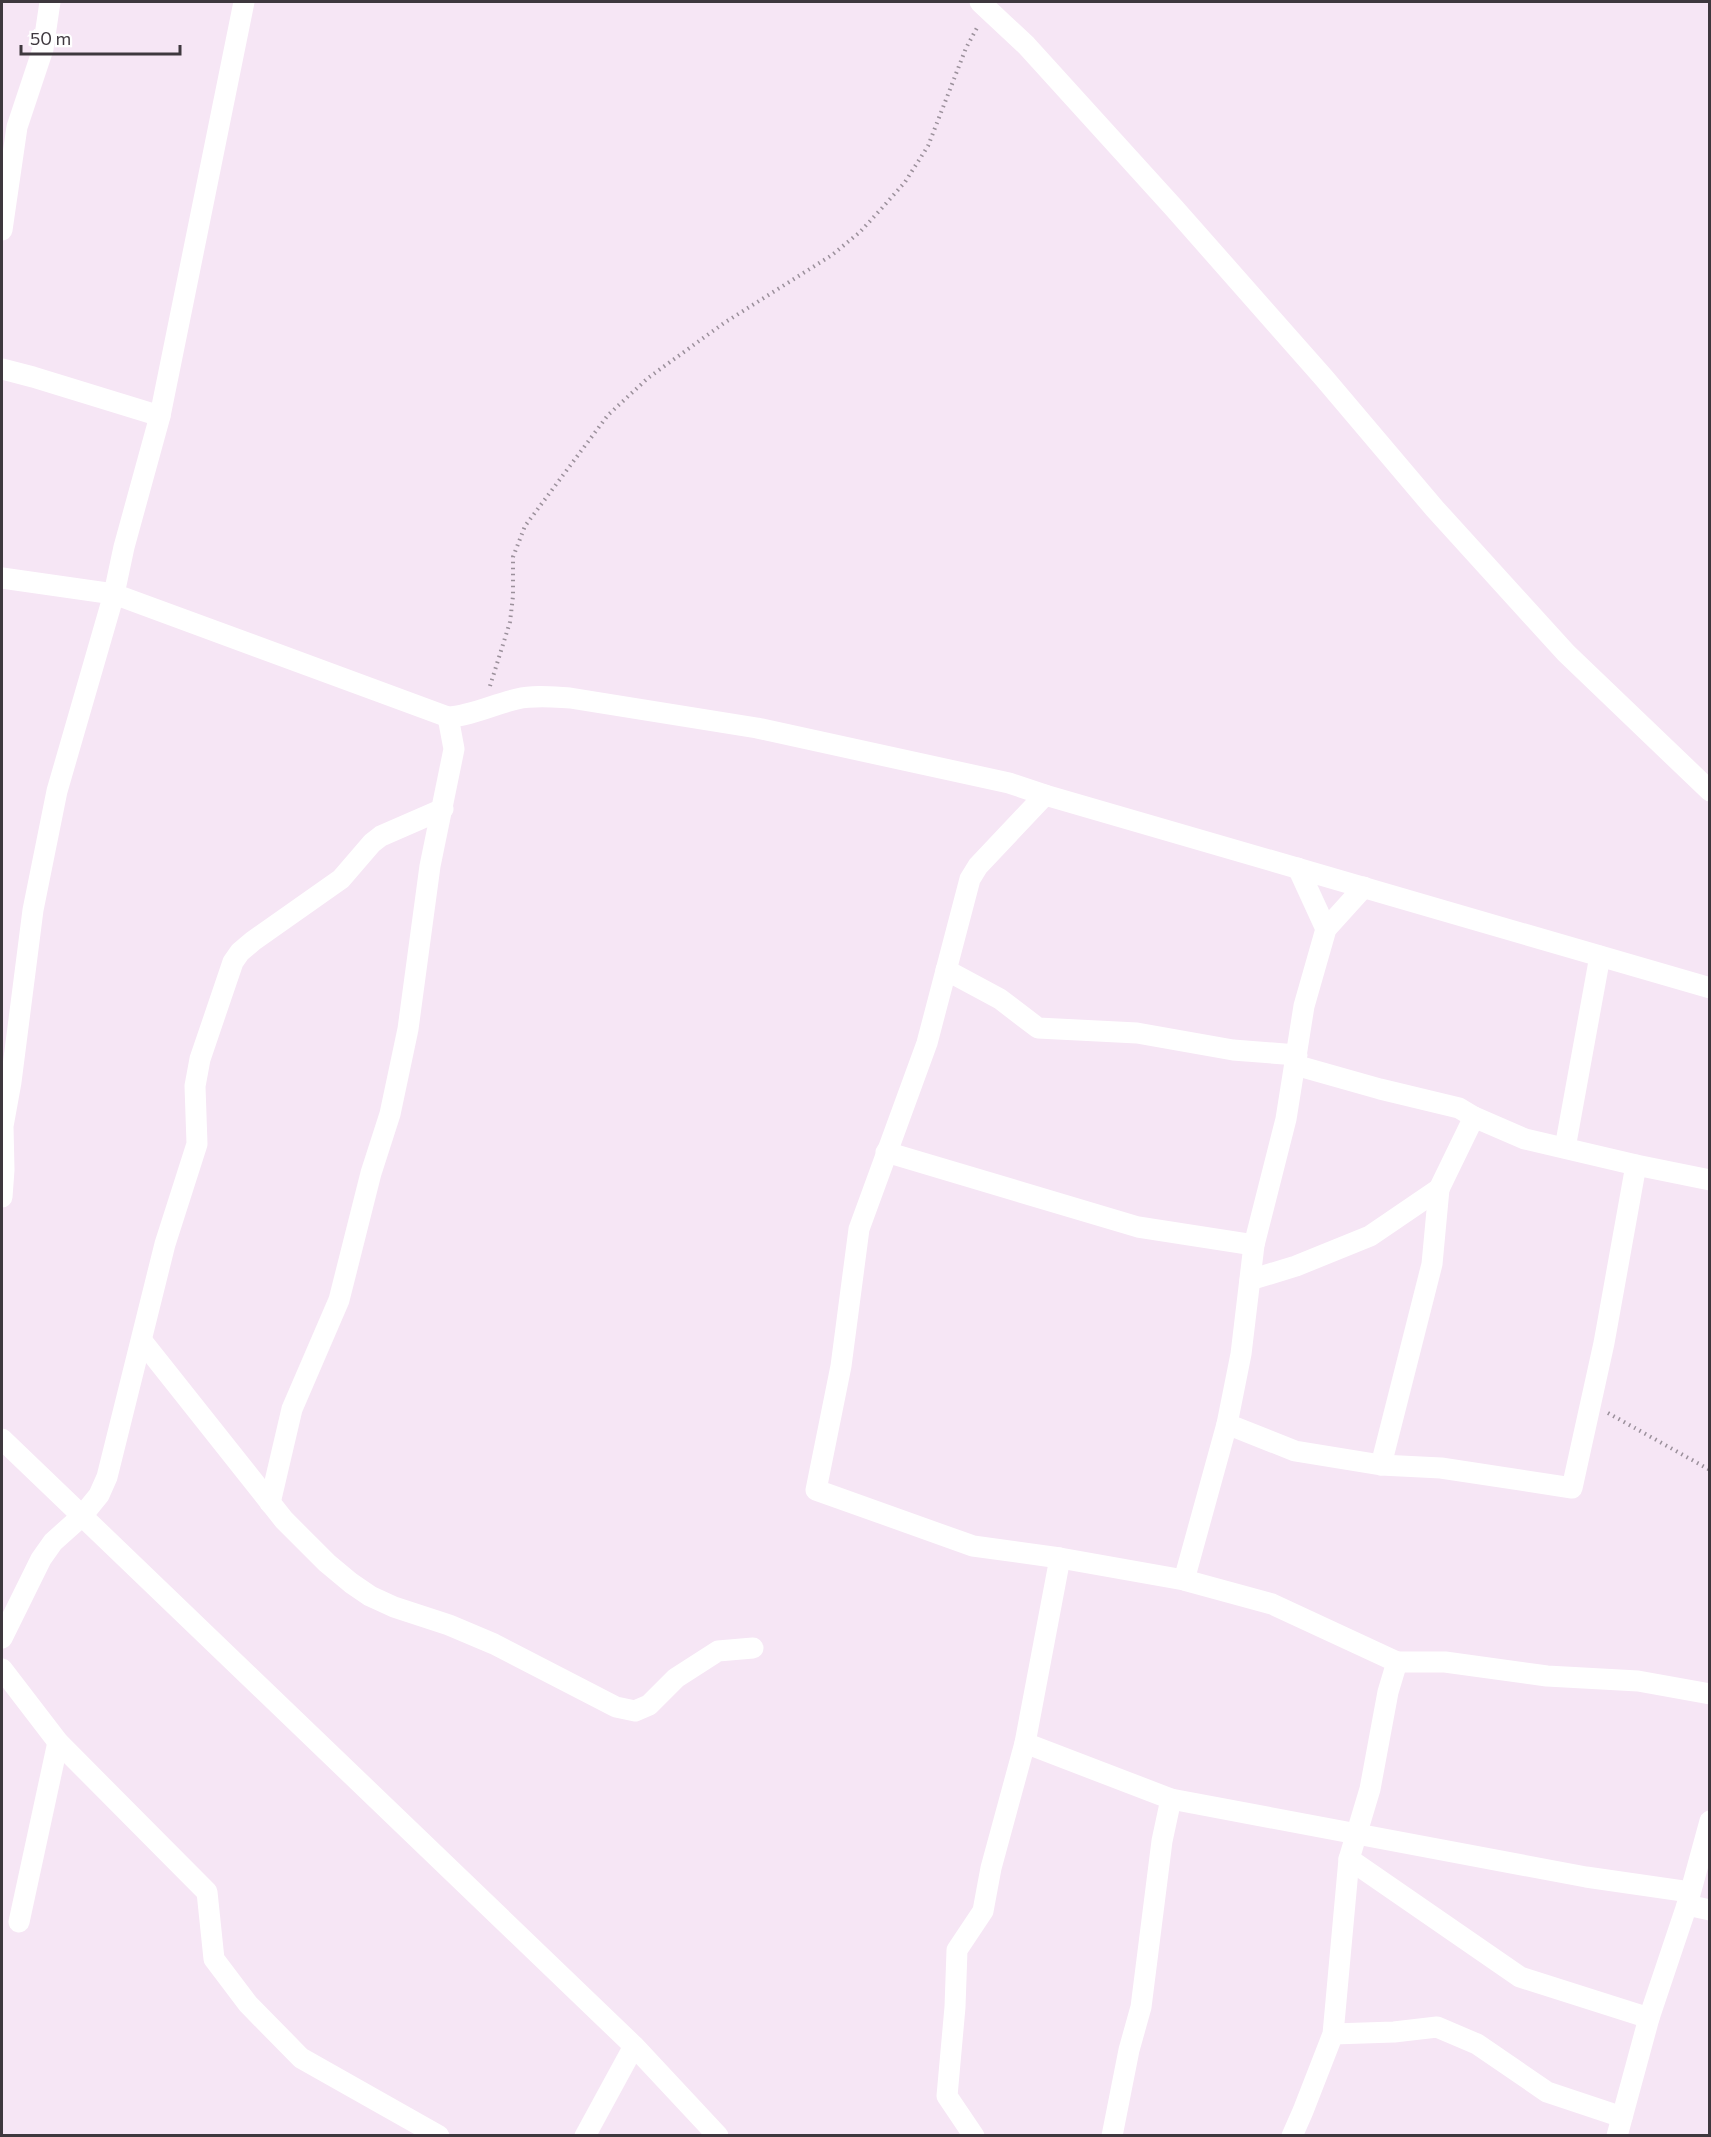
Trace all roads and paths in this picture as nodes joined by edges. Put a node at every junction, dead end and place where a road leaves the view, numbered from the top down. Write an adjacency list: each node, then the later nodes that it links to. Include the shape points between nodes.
1 (50, 2): 4 (street, via 43,50 18,127)
2 (244, 2): 6 (street)
3 (984, 6): 9 (path, via 928,146 905,182 860,232 832,255 724,323 648,378 608,414 525,526 513,557 510,622); 11 (street, via 1026,45 1166,200 1566,653)
4 (2, 230)
5 (2, 369): 6 (street)
6 (160, 416): 8 (street)
7 (2, 578): 8 (street)
8 (114, 594): 10 (street); 27 (street, via 57,791 33,910 3,1126)
9 (484, 708): 10 (street); 12 (street, via 518,699 570,698 758,728 1009,783)
10 (448, 717): 13 (street, via 454,749)
11 (1710, 791)
12 (1045, 795): 14 (street); 18 (street, via 970,879)
13 (443, 808): 30 (street, via 372,843 341,879 253,940 233,962 200,1059 195,1086 197,1144 165,1244); 36 (street, via 430,866 408,1029 390,1114 339,1300 292,1409)
14 (1298, 868): 15 (street); 16 (street)
15 (1364, 887): 16 (street); 17 (street)
16 (1326, 930): 20 (street, via 1304,1006)
17 (1600, 956): 19 (street); 22 (street)
18 (946, 970): 20 (street, via 1000,999 1038,1028 1137,1033); 23 (street, via 927,1043)
19 (1710, 988)
20 (1296, 1060): 21 (street, via 1380,1089 1459,1108); 28 (street, via 1286,1119)
21 (1474, 1117): 22 (street, via 1525,1139); 26 (street)
22 (1565, 1148): 24 (street)
23 (886, 1152): 28 (street, via 1138,1227); 38 (street, via 859,1229 841,1366 816,1490 973,1546)
24 (1636, 1165): 25 (street); 31 (street)
25 (1710, 1180)
26 (1439, 1189): 29 (street, via 1370,1236); 34 (street, via 1432,1264)
27 (2, 1197)
28 (1254, 1245): 29 (street)
29 (1250, 1280): 32 (street)
30 (142, 1341): 36 (street); 37 (street, via 107,1477)
31 (1590, 1404): 34 (street, via 1572,1488 1441,1468); 35 (path)
32 (1227, 1424): 34 (street, via 1295,1451); 39 (street)
33 (2, 1439): 37 (street)
34 (1381, 1465)
35 (1710, 1470)
36 (270, 1503): 41 (street, via 327,1563 370,1596 494,1644 616,1707 635,1711 649,1705 676,1678 718,1651)
37 (82, 1516): 40 (street, via 53,1542 41,1559); 56 (street)
38 (1060, 1558): 39 (street); 46 (street)
39 (1185, 1580): 42 (street, via 1272,1604)
40 (2, 1638)
41 (753, 1648)
42 (1397, 1662): 44 (street, via 1445,1662 1547,1676 1638,1681); 49 (street, via 1370,1789)
43 (2, 1670): 45 (street)
44 (1710, 1694)
45 (58, 1742): 53 (street); 58 (street, via 207,1892 214,1959 248,2004 301,2058)
46 (1025, 1743): 47 (street); 61 (street, via 983,1911 957,1950 946,2097)
47 (1171, 1799): 49 (street); 62 (street, via 1141,2007)
48 (1710, 1821): 51 (street)
49 (1356, 1835): 50 (street); 51 (street)
50 (1350, 1859): 54 (street, via 1520,1977); 55 (street)
51 (1688, 1899): 52 (street); 54 (street)
52 (1710, 1910)
53 (19, 1922)
54 (1649, 2018): 57 (street)
55 (1333, 2034): 57 (street, via 1437,2027 1477,2044 1547,2092); 63 (street)
56 (634, 2046): 59 (street); 60 (street)
57 (1619, 2127)
58 (439, 2136)
59 (585, 2136)
60 (718, 2136)
61 (974, 2136)
62 (1112, 2136)
63 (1292, 2136)

